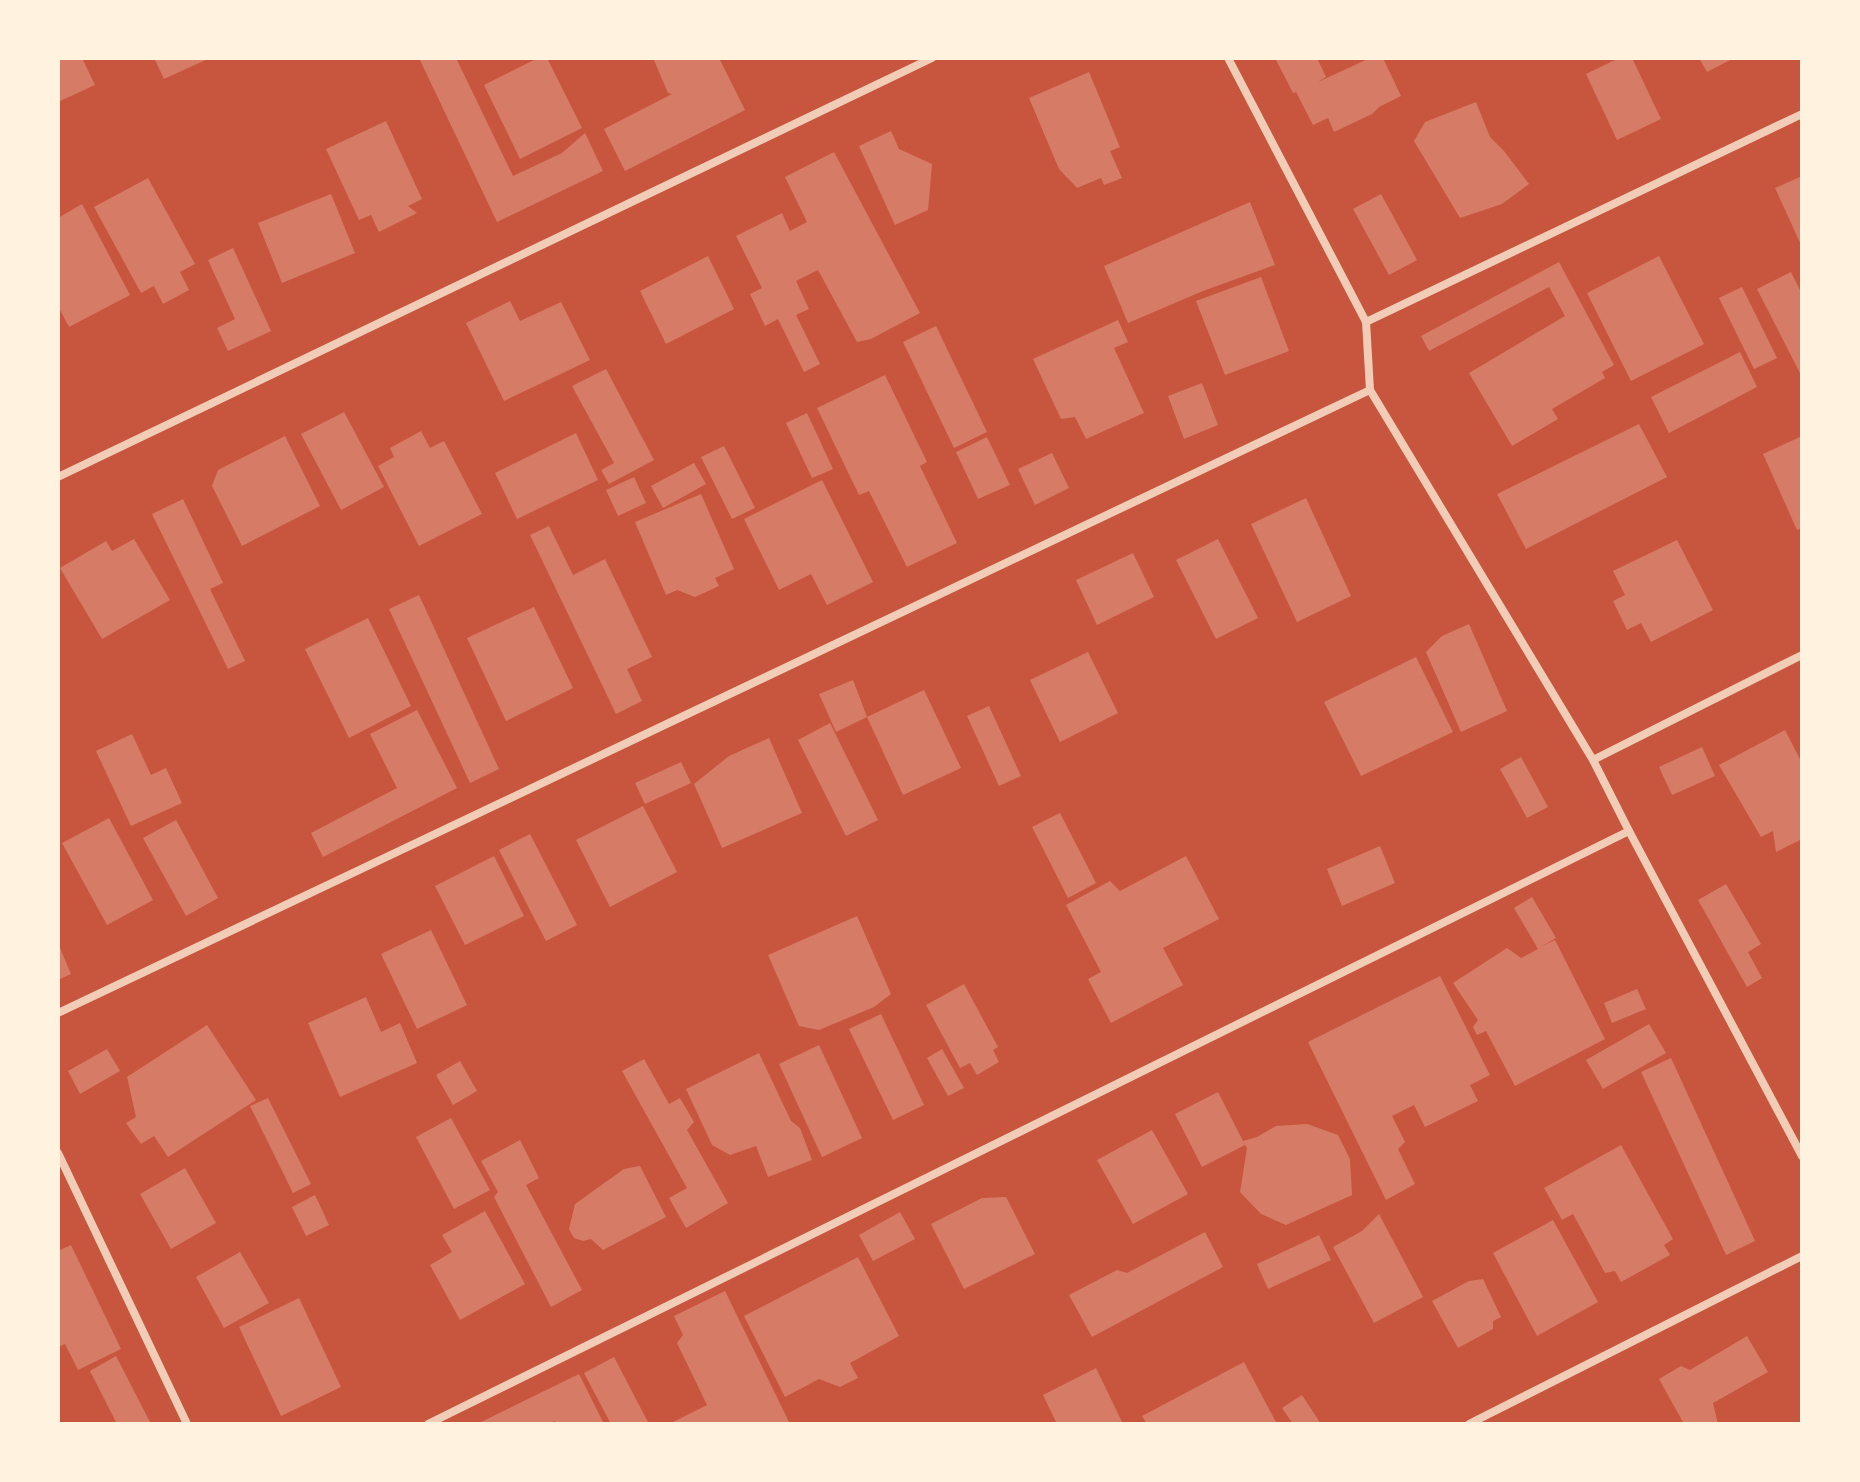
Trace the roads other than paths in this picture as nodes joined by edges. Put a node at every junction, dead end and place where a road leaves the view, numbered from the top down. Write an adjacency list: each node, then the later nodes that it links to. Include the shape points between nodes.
1 (932, 58): 6 (street)
2 (1228, 58): 4 (street)
3 (1802, 114): 4 (street)
4 (1366, 322): 5 (street)
5 (1370, 390): 8 (street); 10 (street)
6 (58, 477)
7 (1802, 655): 8 (street)
8 (1593, 760): 9 (street)
9 (1629, 831): 12 (street); 15 (street)
10 (58, 1013)
11 (58, 1153): 14 (street)
12 (1802, 1156)
13 (1802, 1256): 16 (street)
14 (187, 1424)
15 (428, 1424)
16 (1469, 1424)

